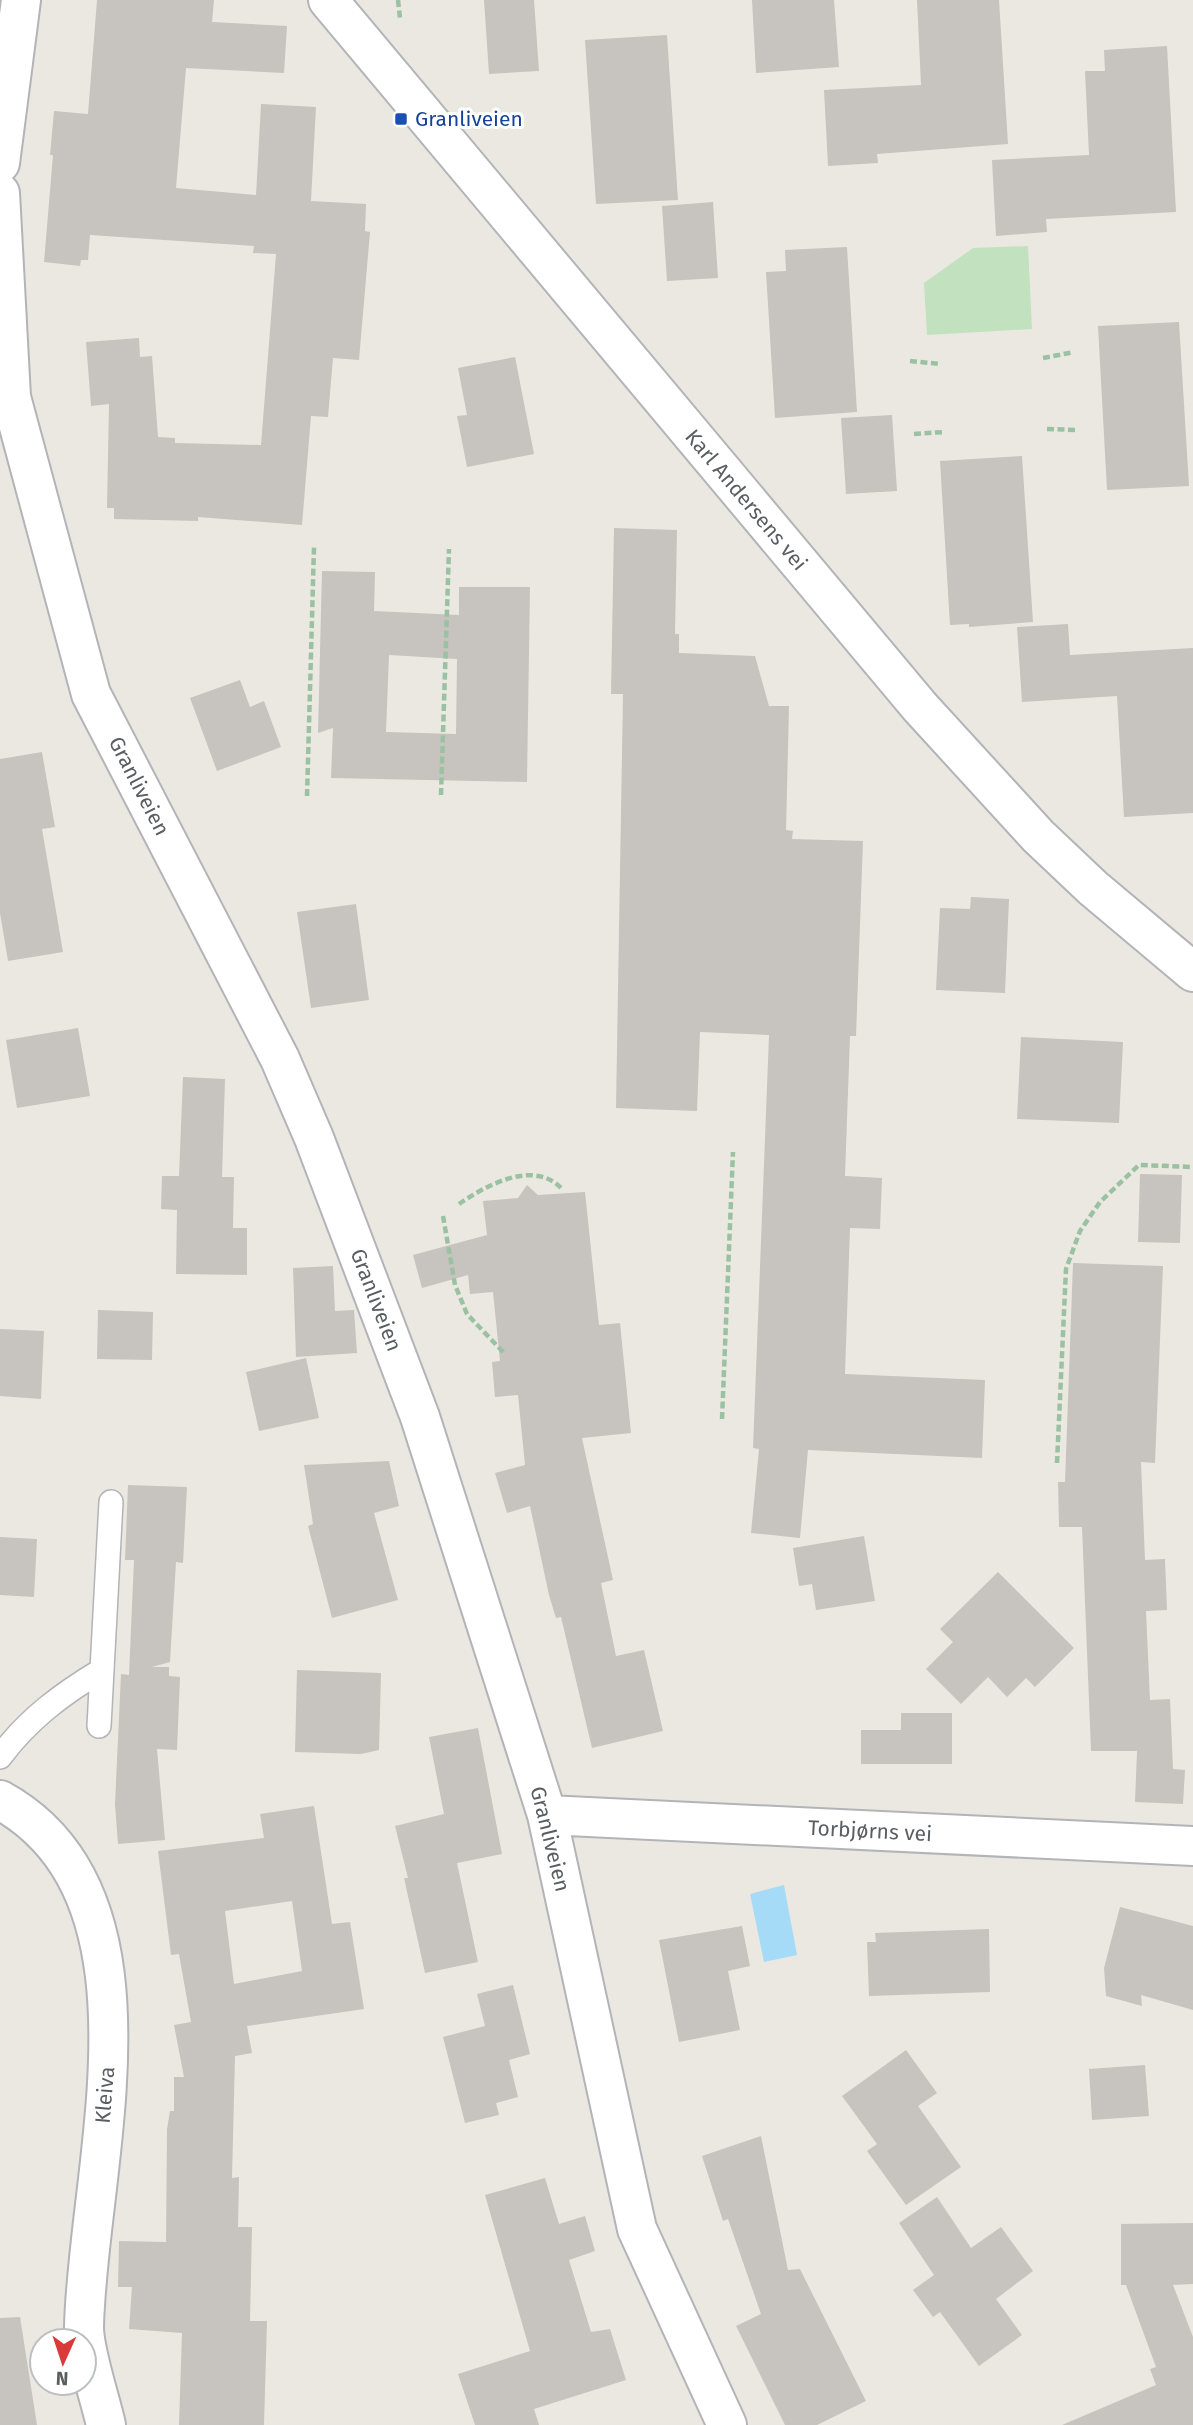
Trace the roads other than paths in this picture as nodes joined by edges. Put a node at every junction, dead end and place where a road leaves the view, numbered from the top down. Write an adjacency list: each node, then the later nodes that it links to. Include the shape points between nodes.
1 (21, 0): 3 (street)
2 (328, 0): 5 (street, Karl Andersens vei, via 920,707 1065,862)
3 (0, 163)
4 (0, 193): 11 (street, Granliveien, via 11,397 91,694 280,1059 314,1138 420,1417)
5 (1193, 972)
6 (111, 1502): 7 (lane)
7 (102, 1670): 8 (lane); 9 (lane, via 26,1724)
8 (99, 1726)
9 (0, 1757)
10 (0, 1800): 13 (street, Kleiva, via 47,1832 65,1859 82,1890 104,1967 110,2019 84,2330)
11 (547, 1815): 12 (street, Torbjørns vei); 14 (street, Granliveien, via 637,2229)
12 (1193, 1846)
13 (106, 2425)
14 (727, 2425)

